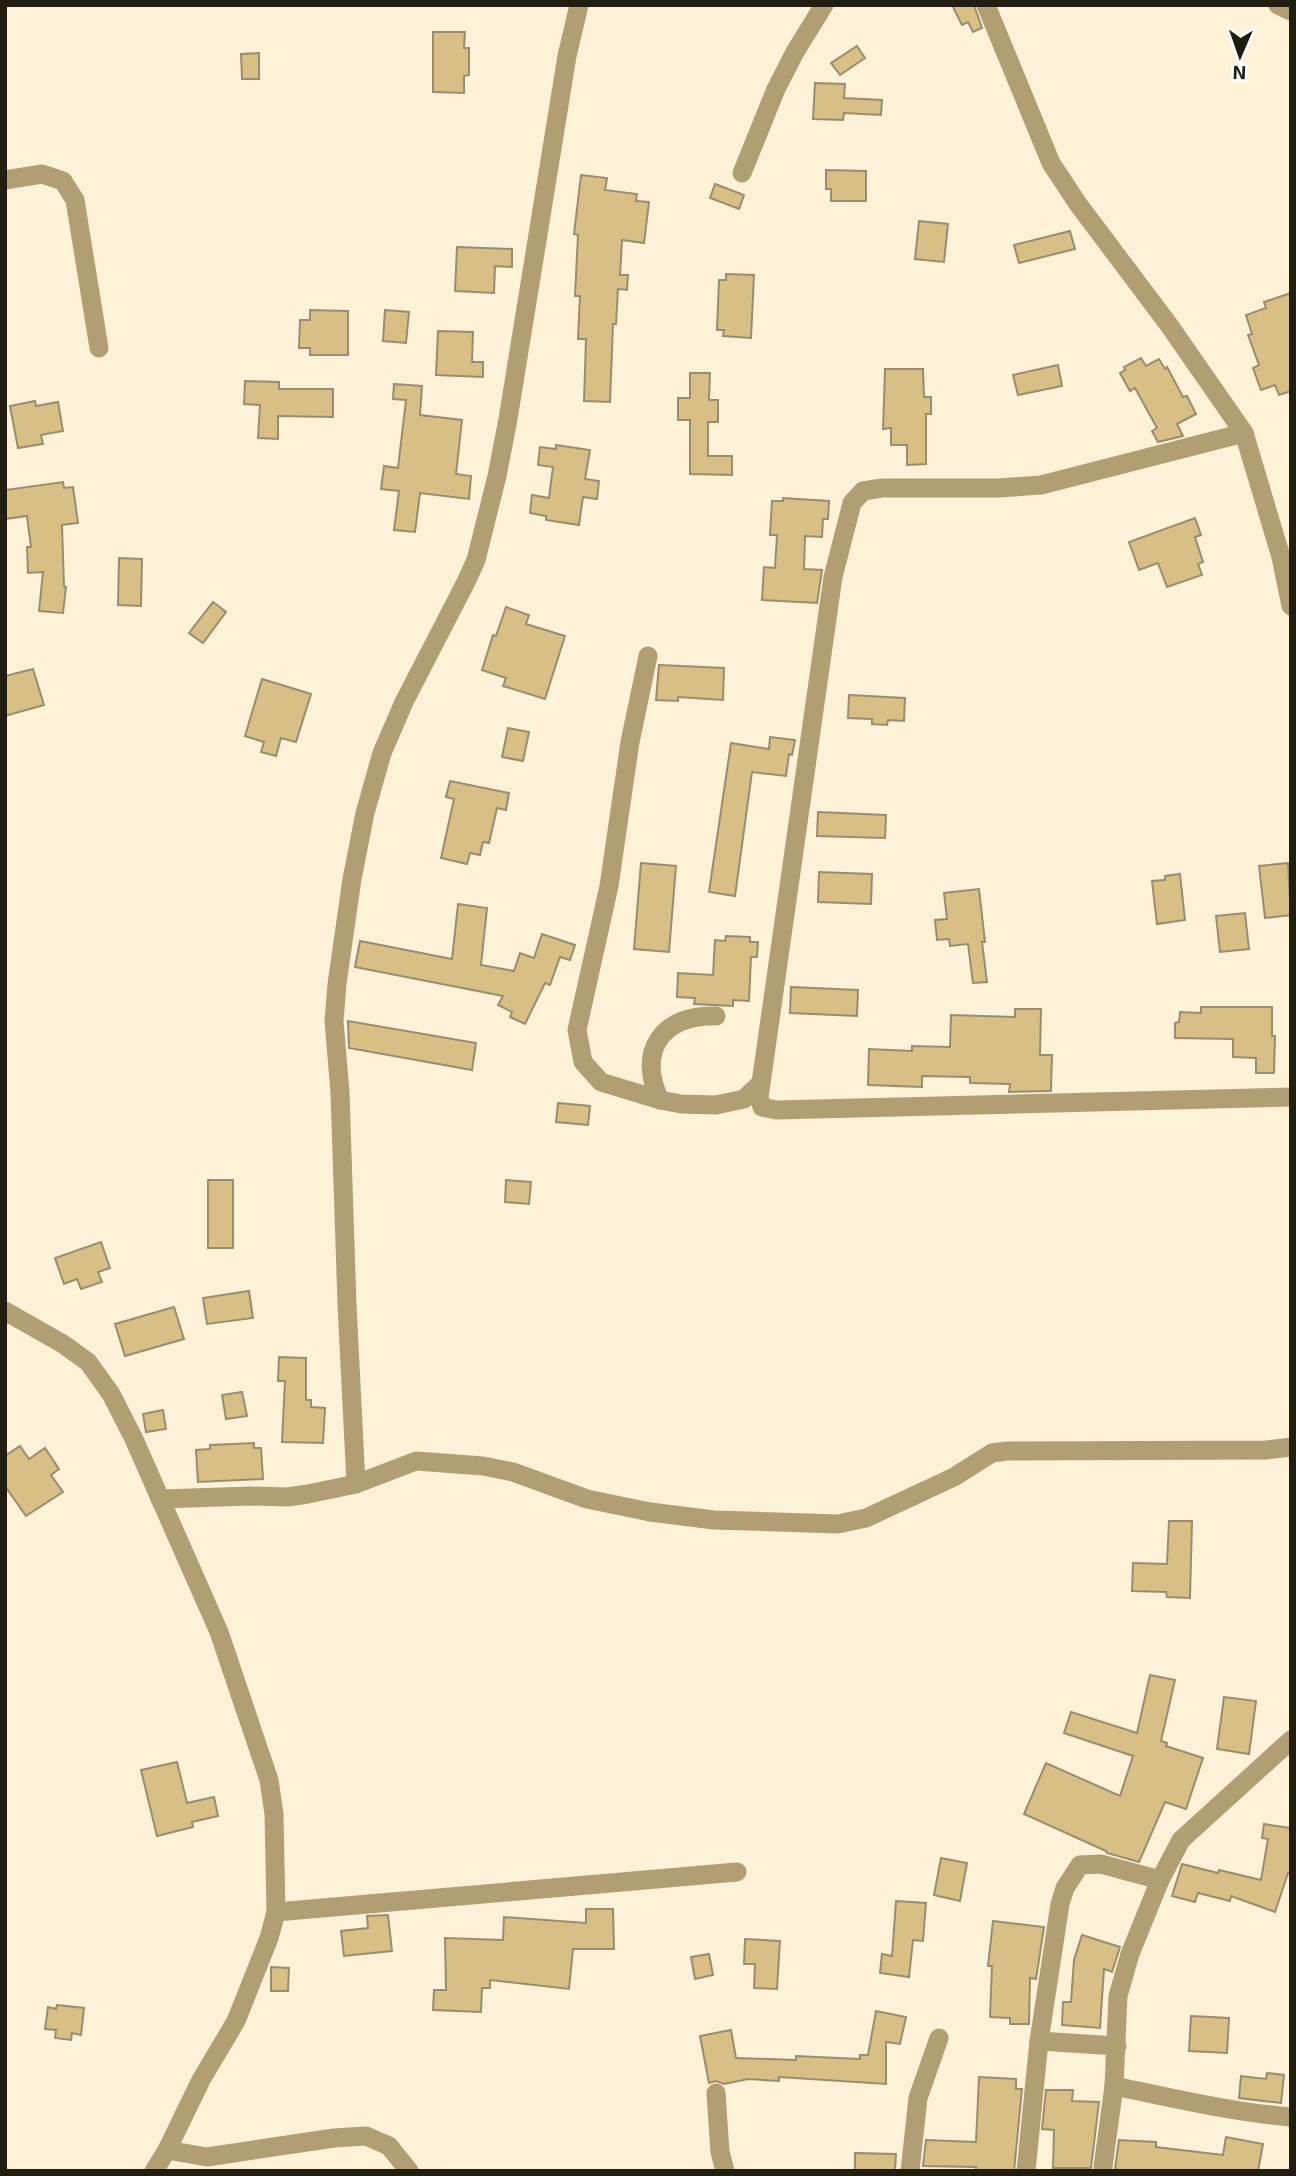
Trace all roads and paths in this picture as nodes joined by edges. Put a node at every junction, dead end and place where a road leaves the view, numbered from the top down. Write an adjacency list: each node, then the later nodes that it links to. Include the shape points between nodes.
1 (579, 5): 18 (street, via 506,430 479,548 382,753 352,879 334,1021)
2 (824, 5): 6 (street, via 776,89)
3 (985, 5): 9 (street, via 1051,163)
4 (1278, 5): 5 (street)
5 (1291, 11)
6 (741, 173)
7 (5, 180): 8 (street, via 42,174 63,181 75,200)
8 (99, 348)
9 (1244, 433): 10 (street); 13 (street, via 1041,485 882,488 863,491 852,503 833,577)
10 (1291, 606)
11 (648, 656): 15 (street, via 609,886 577,1030 583,1062 601,1082)
12 (716, 1016): 15 (street, via 697,1015 680,1021 654,1047 652,1084)
13 (761, 1083): 14 (street, via 762,1107 776,1110); 15 (street, via 744,1099 716,1105)
14 (1291, 1097)
15 (660, 1100)
16 (5, 1311): 19 (street, via 88,1362 111,1394)
17 (1291, 1447): 18 (street, via 992,1453 954,1477 866,1518 838,1524 714,1520 650,1512 587,1499 483,1466 416,1461)
18 (356, 1484): 19 (street, via 288,1497)
19 (160, 1499): 23 (street, via 219,1632 269,1780)
20 (1291, 1740): 22 (street, via 1181,1840)
21 (737, 1872): 23 (street)
22 (1160, 1880): 25 (street, via 1101,1864 1080,1865 1060,1904); 26 (street, via 1118,1996)
23 (276, 1912): 30 (street, via 236,2021)
24 (939, 2038): 35 (street, via 918,2098)
25 (1039, 2041): 26 (street); 36 (street)
26 (1117, 2046): 27 (street)
27 (1114, 2086): 29 (street); 31 (street)
28 (716, 2094): 34 (street, via 719,2152)
29 (1291, 2117)
30 (167, 2150): 32 (street); 33 (street, via 207,2157 366,2136 389,2146)
31 (1103, 2167)
32 (154, 2171)
33 (409, 2171)
34 (725, 2171)
35 (910, 2171)
36 (1026, 2171)

